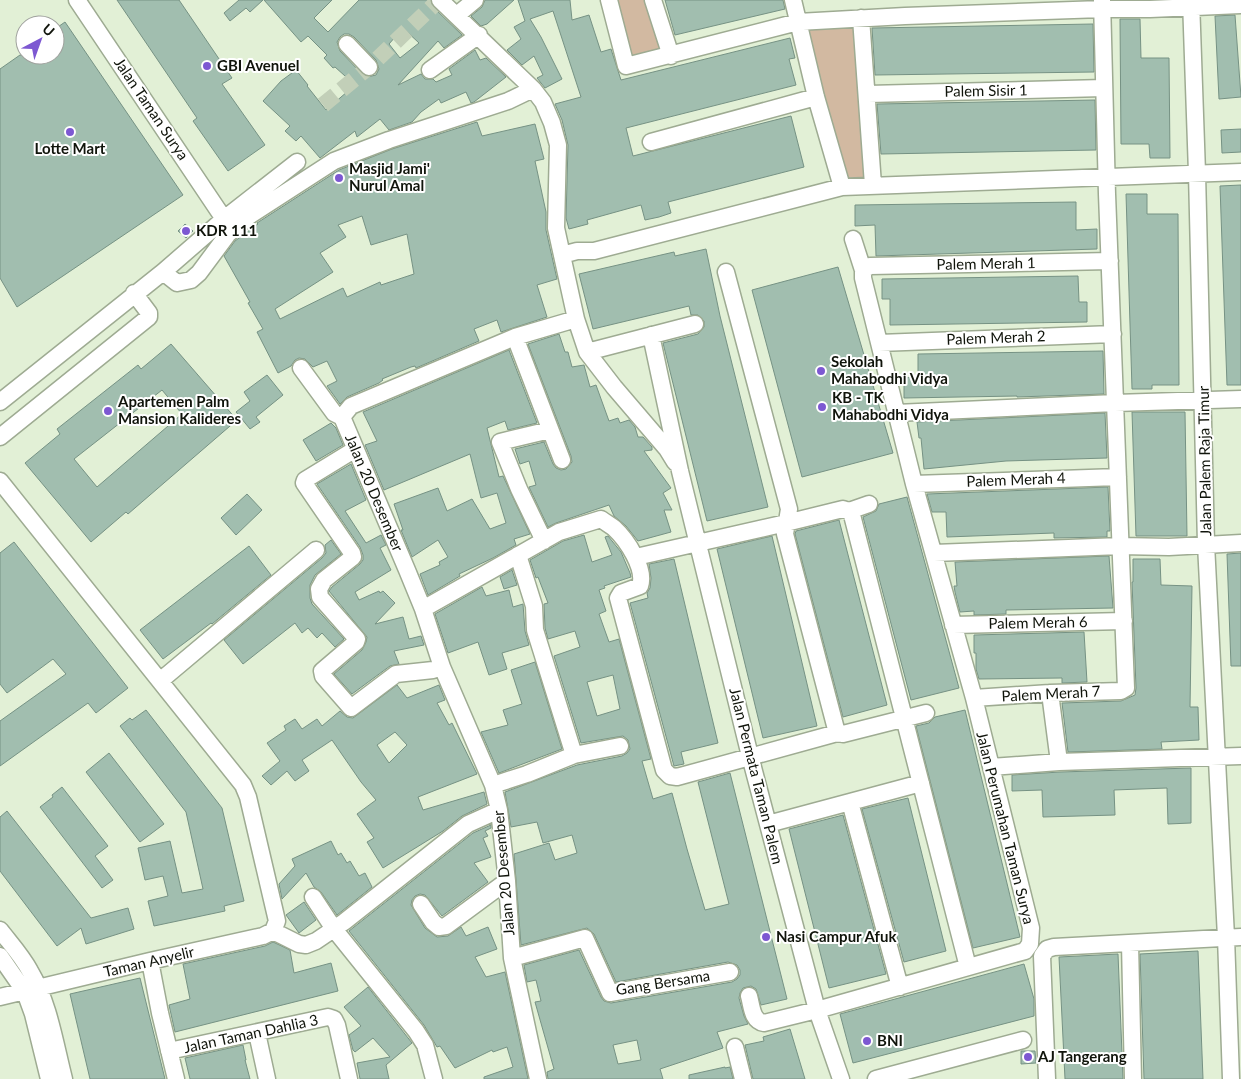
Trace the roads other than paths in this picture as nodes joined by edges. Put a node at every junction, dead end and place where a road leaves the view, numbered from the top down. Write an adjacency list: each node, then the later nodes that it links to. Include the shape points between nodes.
1 (76, 0): 30 (street, Jalan Taman Surya)
2 (440, 0): 11 (street)
3 (475, 0): 11 (street)
4 (609, 0): 16 (street, via 626,66)
5 (653, 0): 16 (street)
6 (792, 0): 13 (street)
7 (1191, 4): 8 (street); 9 (street); 26 (street, Jalan Palem Raja Timur)
8 (1102, 5): 10 (street); 19 (street)
9 (1241, 5)
10 (904, 8): 12 (street)
11 (457, 15): 14 (street)
12 (861, 18): 13 (street); 21 (street)
13 (798, 22): 16 (street); 22 (street)
14 (479, 35): 18 (street); 20 (street)
15 (347, 44): 17 (street)
16 (671, 56)
17 (369, 67)
18 (430, 70)
19 (1104, 88): 21 (street, Palem Sisir 1); 27 (street)
20 (533, 89): 32 (street, via 543,102 558,145 556,228); 35 (street, via 334,161 249,216 228,234 191,280 177,283)
21 (868, 94): 28 (street)
22 (816, 97): 23 (street); 29 (street)
23 (650, 142)
24 (297, 162): 30 (street)
25 (1241, 172): 26 (street)
26 (1197, 173): 27 (street); 47 (street, Jalan Palem Raja Timur)
27 (1107, 176): 28 (street); 33 (street)
28 (873, 185): 29 (street)
29 (842, 187): 32 (street, via 594,251 581,262)
30 (224, 219): 35 (street)
31 (853, 239): 34 (street, Jalan Perumahan Taman Surya)
32 (563, 260): 38 (street)
33 (1110, 261): 34 (street, Palem Merah 1, via 870,266); 40 (street)
34 (863, 270): 43 (street, Jalan Perumahan Taman Surya)
35 (163, 272): 37 (street)
36 (726, 272): 62 (street, via 789,509)
37 (134, 293): 48 (street); 53 (street, via 149,317)
38 (576, 319): 42 (street, Jalan 20 Desember); 44 (street)
39 (695, 324): 41 (street)
40 (1113, 334): 43 (street, Palem Merah 2); 49 (street)
41 (651, 335): 44 (street); 56 (street)
42 (515, 337): 51 (street, Jalan 20 Desember, via 351,406); 52 (street)
43 (879, 343): 50 (street, Jalan Perumahan Taman Surya)
44 (587, 352): 56 (street, via 667,449)
45 (302, 368): 51 (street, via 334,413)
46 (1241, 399): 47 (street)
47 (1204, 401): 49 (street); 66 (street, Jalan Palem Raja Timur)
48 (0, 402)
49 (1115, 403): 50 (street); 57 (street)
50 (896, 413): 59 (street, Jalan Perumahan Taman Surya)
51 (342, 417): 54 (street, Jalan 20 Desember)
52 (550, 430): 55 (street); 63 (street, via 500,442)
53 (0, 437)
54 (354, 450): 72 (street, Jalan 20 Desember); 75 (street, via 304,483 353,557 324,580 319,589 320,597 357,638 322,671 322,676 351,708 396,674)
55 (562, 460)
56 (680, 471): 64 (street, Jalan Permata Taman Palem)
57 (1118, 476): 59 (street, Palem Merah 4); 67 (street)
58 (0, 481): 76 (street)
59 (914, 484): 69 (street, Jalan Perumahan Taman Surya)
60 (869, 504): 61 (street)
61 (849, 512): 62 (street, via 843,509); 80 (street)
62 (786, 523): 64 (street); 81 (street, via 785,534)
63 (544, 541): 70 (street); 71 (street, via 559,532 601,519 615,529)
64 (698, 542): 71 (street); 84 (street, Jalan Permata Taman Palem)
65 (1241, 543): 66 (street)
66 (1206, 544): 67 (street); 86 (street, Jalan Palem Raja Timur)
67 (1121, 546): 69 (street); 73 (street)
68 (316, 550): 76 (street)
69 (934, 553): 74 (street, Jalan Perumahan Taman Surya)
70 (518, 555): 72 (street); 83 (street, via 534,606 535,630)
71 (636, 557): 84 (street, via 642,579 640,586 618,598 664,770 677,777)
72 (423, 609): 75 (street, Jalan 20 Desember)
73 (1124, 621): 74 (street, Palem Merah 6); 77 (street, Palem Merah 7, via 1126,688 1121,691)
74 (953, 625): 78 (street, Jalan Perumahan Taman Surya)
75 (442, 667): 90 (street, Jalan 20 Desember)
76 (160, 681): 99 (street, via 243,785 277,921)
77 (1050, 693): 78 (street, Palem Merah 7); 87 (street)
78 (974, 701): 88 (street, Jalan Perumahan Taman Surya)
79 (926, 713): 80 (street)
80 (905, 719): 81 (street); 89 (street)
81 (837, 733): 84 (street)
82 (620, 746): 83 (street)
83 (574, 755): 90 (street)
84 (750, 756): 93 (street, Jalan Permata Taman Palem)
85 (1241, 756): 86 (street)
86 (1218, 757): 87 (street); 100 (street, Jalan Palem Raja Timur)
87 (1059, 762): 88 (street)
88 (991, 766): 105 (street, Jalan Perumahan Taman Surya, via 1031,928 1030,944 1025,951)
89 (921, 783): 91 (street); 105 (street)
90 (493, 785): 92 (street, Jalan 20 Desember)
91 (850, 802): 93 (street); 107 (street)
92 (499, 810): 94 (street, Jalan 20 Desember); 97 (street, via 468,824)
93 (768, 824): 111 (street, Jalan Permata Taman Palem)
94 (507, 881): 96 (street, via 446,926 439,927 433,922); 103 (street, Jalan 20 Desember)
95 (314, 897): 97 (street)
96 (420, 904)
97 (334, 929): 99 (street, via 306,945); 121 (street, via 425,1045)
98 (0, 930): 108 (street, via 31,972)
99 (273, 931): 104 (street, Taman Anyelir, via 264,936)
100 (1227, 933): 101 (street); 128 (street, Jalan Palem Raja Timur)
101 (1130, 943): 126 (street, via 1054,947 1047,949 1042,956); 127 (street)
102 (0, 956): 108 (street)
103 (512, 958): 106 (street, Gang Bersama, via 585,938 610,993); 122 (street, Jalan 20 Desember)
104 (150, 961): 108 (street, Taman Anyelir); 115 (street)
105 (968, 967): 107 (street, Jalan Perumahan Taman Surya)
106 (730, 972)
107 (900, 987): 111 (street, Jalan Perumahan Taman Surya)
108 (32, 990): 110 (street, Taman Anyelir); 116 (street, via 32,1014); 117 (street, via 46,1010)
109 (749, 996): 111 (street, Jalan Perumahan Taman Surya, via 755,1018 760,1023)
110 (0, 997)
111 (817, 1010): 124 (street, Jalan Permata Taman Palem)
112 (257, 1034): 115 (street, Jalan Taman Dahlia 3); 119 (street); 120 (street, Jalan Taman Dahlia 3, via 334,1019)
113 (1024, 1040): 125 (street)
114 (735, 1047): 123 (street)
115 (169, 1051): 118 (street)
116 (48, 1079)
117 (64, 1079)
118 (176, 1079)
119 (267, 1079)
120 (349, 1079)
121 (434, 1079)
122 (538, 1079)
123 (743, 1079)
124 (841, 1079)
125 (876, 1079)
126 (1047, 1079)
127 (1133, 1079)
128 (1231, 1079)

